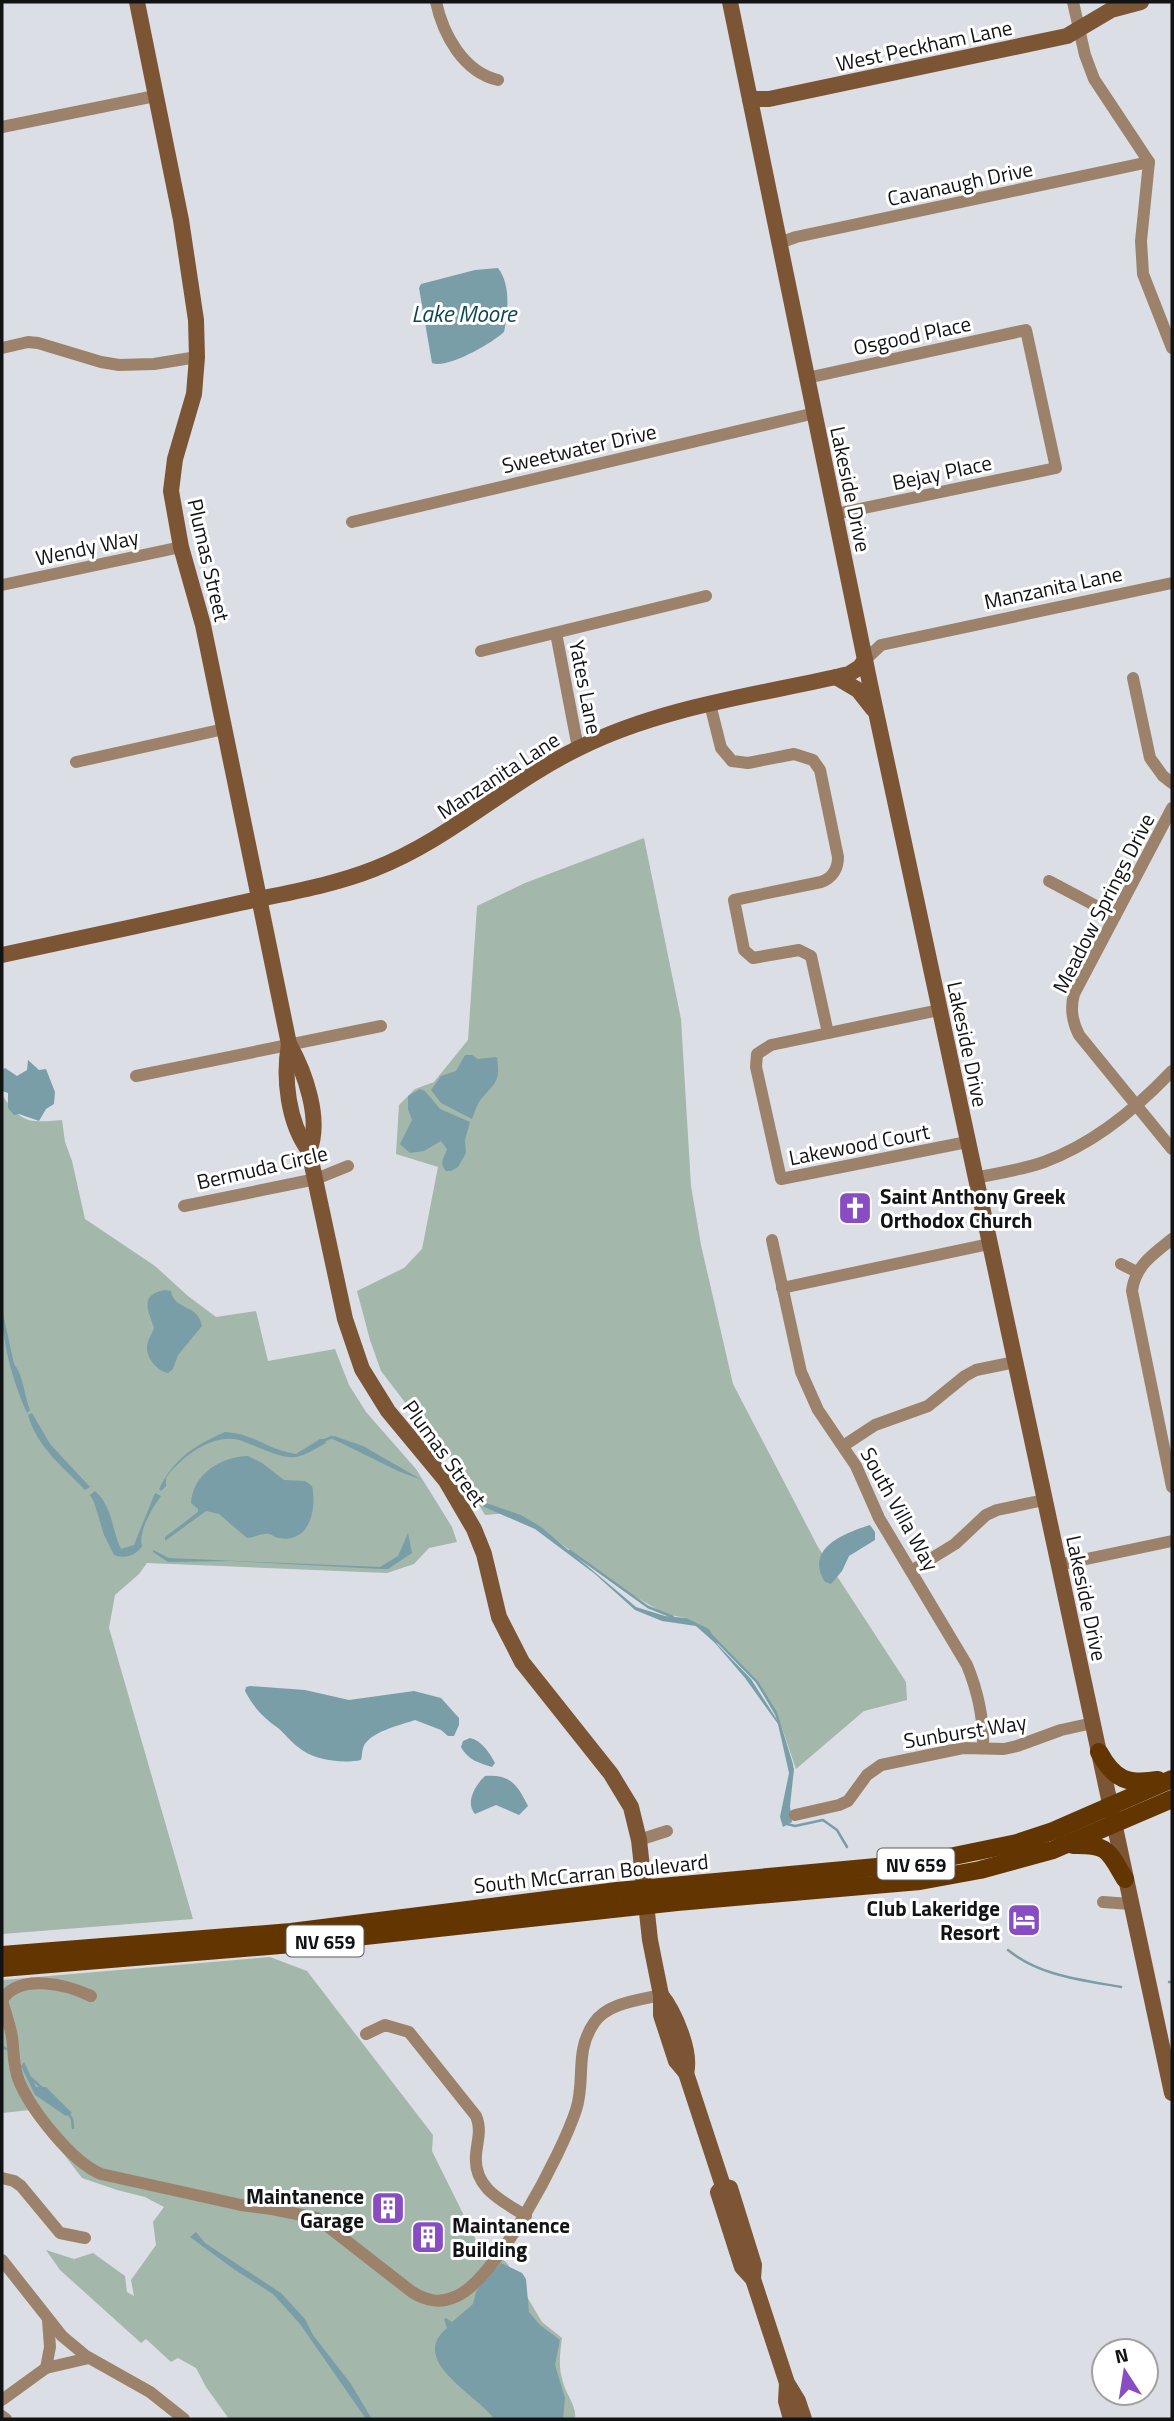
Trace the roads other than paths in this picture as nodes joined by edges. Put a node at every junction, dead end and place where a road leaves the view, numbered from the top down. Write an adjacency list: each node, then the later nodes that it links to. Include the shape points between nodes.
1 (136, 2): 8 (street, Plumas Street)
2 (436, 2): 7 (street, via 444,29 464,59 487,78)
3 (730, 2): 9 (street, Lakeside Drive)
4 (1073, 2): 6 (street)
5 (1141, 2): 6 (street, West Peckham Lane, via 1111,10)
6 (1079, 29): 9 (street, West Peckham Lane, via 1067,36 769,99); 11 (street, via 1094,79)
7 (498, 80)
8 (155, 96): 10 (street); 15 (street, Plumas Street, via 186,249)
9 (750, 99): 12 (street, Lakeside Drive)
10 (2, 127)
11 (1149, 162): 12 (street, Cavanaugh Drive); 14 (street, via 1141,241 1143,274)
12 (779, 243): 16 (street, Lakeside Drive)
13 (2, 348): 15 (street, via 38,343 101,362 136,365)
14 (1172, 348)
15 (197, 357): 21 (street, Plumas Street, via 194,394 172,476)
16 (807, 378): 17 (street, Lakeside Drive); 18 (street, Osgood Place, via 1026,330)
17 (815, 413): 19 (street, Lakeside Drive); 20 (street, Sweetwater Drive)
18 (1056, 468): 19 (street, Bejay Place)
19 (835, 514): 27 (street, Lakeside Drive)
20 (352, 522)
21 (181, 547): 23 (street, Wendy Way); 32 (street, Plumas Street)
22 (1172, 583): 27 (street, Manzanita Lane, via 881,645)
23 (2, 585)
24 (706, 596): 25 (street, Yates Lane)
25 (556, 634): 26 (street, Yates Lane); 33 (street, Yates Lane)
26 (481, 651)
27 (865, 660): 28 (street, Manzanita Lane, via 854,672); 31 (street, Lakeside Drive)
28 (836, 677): 30 (street, Manzanita Lane); 31 (street, via 858,690)
29 (1133, 678): 35 (street, via 1150,758)
30 (710, 704): 33 (street, Manzanita Lane, via 649,719); 43 (street, via 721,748 732,761 748,763 794,754 813,760 820,770 837,869 821,883 734,900 744,950 752,958 799,950 811,957)
31 (876, 712): 41 (street, Lakeside Drive)
32 (224, 729): 34 (street); 38 (street, Plumas Street)
33 (578, 748): 38 (street, Manzanita Lane, via 398,859 335,882)
34 (76, 762)
35 (1172, 783)
36 (1172, 808): 39 (street, Meadow Springs Drive)
37 (1049, 881): 39 (street)
38 (258, 899): 40 (street, Manzanita Lane); 44 (street, Plumas Street)
39 (1115, 916): 47 (street, Meadow Springs Drive, via 1074,994 1071,1015 1079,1035)
40 (2, 955)
41 (939, 1010): 43 (street, Lakewood Court); 48 (street, Lakeside Drive)
42 (381, 1026): 44 (street)
43 (828, 1033): 48 (street, Lakewood Court, via 771,1045 757,1054 781,1179)
44 (289, 1044): 46 (street); 52 (street, Plumas Street, via 311,1099 313,1139 309,1151)
45 (1172, 1071): 47 (street)
46 (136, 1076)
47 (1137, 1105): 49 (street, Meadow Springs Drive); 51 (street, via 1066,1153 1021,1169)
48 (967, 1142): 51 (street, Lakeside Drive)
49 (1172, 1149)
50 (348, 1166): 52 (street, Bermuda Circle)
51 (975, 1178): 56 (street, Lakeside Drive)
52 (316, 1179): 53 (street, Bermuda Circle); 75 (street, Plumas Street, via 345,1319 362,1369 388,1411 446,1481 474,1529 499,1617 522,1662 631,1807)
53 (184, 1206)
54 (1172, 1239): 58 (street)
55 (772, 1240): 59 (street, South Villa Way)
56 (989, 1244): 59 (street); 60 (street, Lakeside Drive)
57 (1121, 1264): 58 (street)
58 (1137, 1272): 62 (street, via 1133,1301)
59 (782, 1288): 61 (street, South Villa Way, via 801,1372 818,1410)
60 (1015, 1362): 61 (street, via 976,1370 928,1405 875,1425); 63 (street, Lakeside Drive)
61 (843, 1446): 66 (street, South Villa Way)
62 (1172, 1487)
63 (1044, 1500): 65 (street, Lakeside Drive); 66 (street, via 986,1515 954,1544)
64 (1172, 1541): 65 (street)
65 (1058, 1565): 67 (street, Lakeside Drive)
66 (911, 1571): 68 (street, South Villa Way, via 967,1665 984,1729)
67 (1093, 1724): 68 (street, Sunburst Way, via 1017,1746); 69 (street, Lakeside Drive)
68 (983, 1748): 72 (street, Sunburst Way, via 881,1765 839,1805)
69 (1099, 1752): 70 (main road, via 1111,1772 1127,1780); 73 (street, Lakeside Drive)
70 (1172, 1778): 73 (main road, South McCarran Boulevard / NV 659)
71 (1172, 1799): 73 (main road, South McCarran Boulevard / NV 659)
72 (795, 1815)
73 (1113, 1815): 76 (main road, South McCarran Boulevard / NV 659); 77 (main road, South McCarran Boulevard / NV 659, via 1017,1843); 78 (street, Lakeside Drive)
74 (667, 1831): 75 (street)
75 (639, 1840): 80 (street, Plumas Street)
76 (1066, 1845): 78 (main road, via 1096,1845 1105,1850); 79 (main road, South McCarran Boulevard / NV 659, via 968,1873)
77 (920, 1863): 79 (main road, via 894,1873 829,1882); 80 (main road, South McCarran Boulevard / NV 659)
78 (1125, 1879): 82 (street, Lakeside Drive)
79 (819, 1891): 80 (main road, South McCarran Boulevard / NV 659)
80 (646, 1897): 83 (main road, South McCarran Boulevard / NV 659); 84 (main road, South McCarran Boulevard / NV 659, via 292,1944); 85 (street, Plumas Street)
81 (1103, 1902): 82 (street)
82 (1130, 1904): 89 (street, Lakeside Drive)
83 (2, 1955)
84 (2, 1968)
85 (661, 1995): 91 (street, via 613,2007 593,2023 580,2057 577,2108); 97 (street, Plumas Street, via 661,2015 676,2061 687,2073 723,2186 730,2188)
86 (91, 1996): 87 (street, via 55,1984 23,1984)
87 (2, 2000): 91 (street, via 24,2092 81,2164 101,2174 317,2218 427,2301 460,2295 486,2270)
88 (366, 2034): 91 (street, via 385,2025 409,2032 476,2116 480,2125 476,2166 488,2193)
89 (1172, 2093)
90 (2, 2178): 92 (street, via 20,2186 60,2233)
91 (526, 2216)
92 (85, 2238)
93 (2, 2260): 94 (street)
94 (48, 2318): 95 (street); 96 (street)
95 (89, 2358): 96 (street); 101 (street, via 150,2392)
96 (46, 2368): 98 (street)
97 (787, 2384): 102 (street, Plumas Street); 103 (street, Plumas Street)
98 (2, 2400)
99 (2, 2416): 100 (street)
100 (6, 2419)
101 (184, 2419)
102 (791, 2419)
103 (804, 2419)

